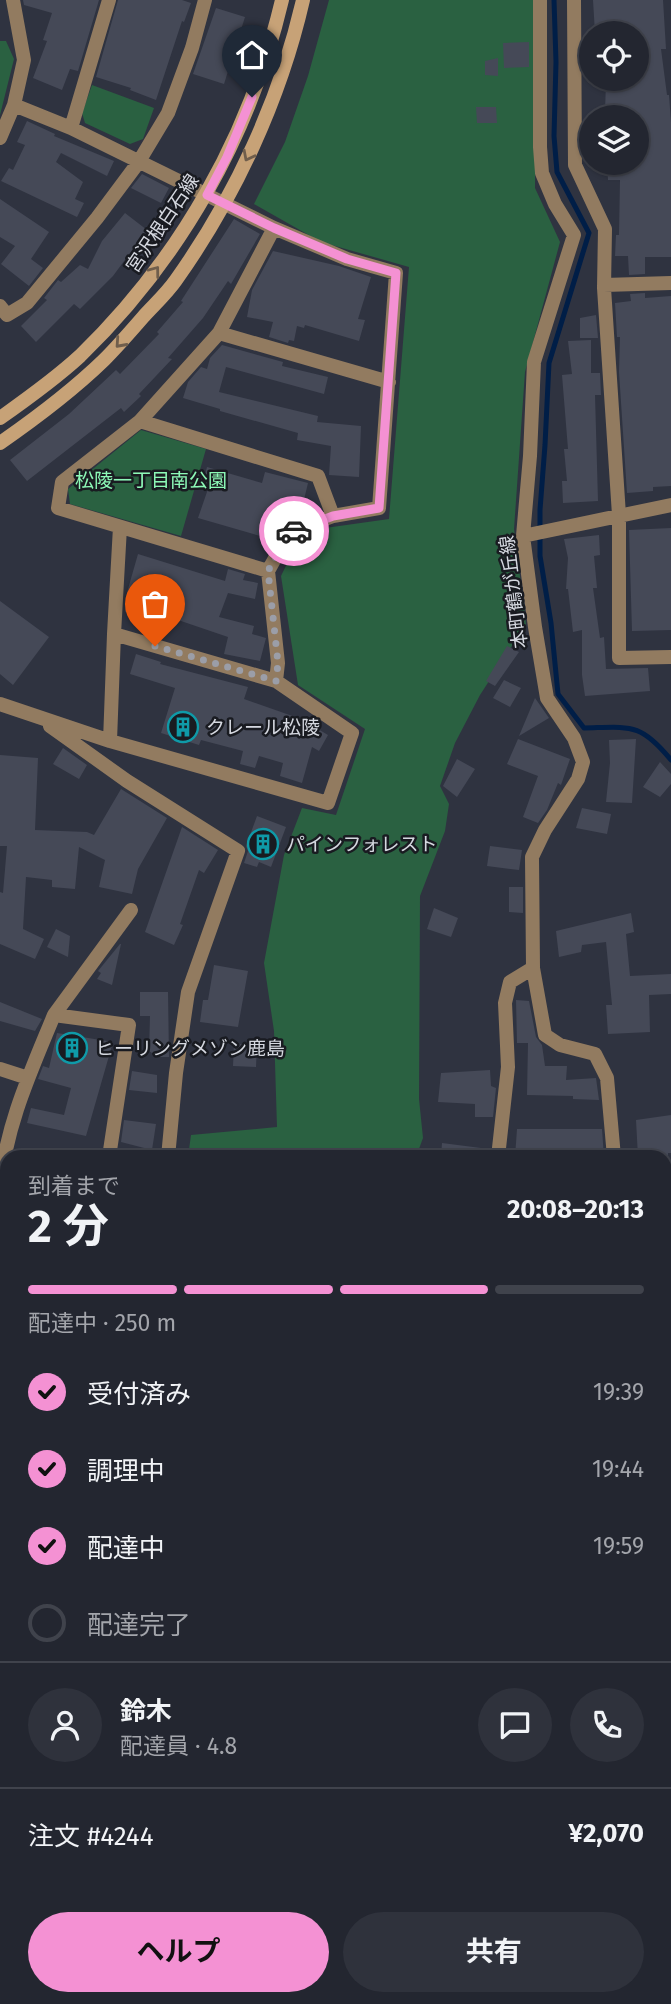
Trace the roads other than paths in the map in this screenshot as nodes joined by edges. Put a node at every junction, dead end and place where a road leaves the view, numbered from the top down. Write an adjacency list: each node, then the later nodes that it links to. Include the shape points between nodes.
1 (13, 0): 8 (street, via 24,60)
2 (109, 0): 9 (street)
3 (205, 0): 11 (street, via 168,113)
4 (282, 0): 12 (street, 宮沢根白石線, via 252,97)
5 (303, 0): 13 (street, one-way to 13, via 274,96)
6 (540, 0): 27 (street, 本町鶴が丘線, via 542,173 574,235 534,362)
7 (574, 0): 16 (street, via 575,165 605,229)
8 (14, 105): 9 (street); 10 (street)
9 (71, 128): 11 (street)
10 (0, 138)
11 (138, 163): 12 (street); 17 (street, via 27,303 7,315)
12 (207, 195): 13 (street); 20 (street, 宮沢根白石線, one-way to 12, via 42,389 120,315)
13 (225, 203): 14 (street); 22 (street, one-way to 22, via 175,282 105,360)
14 (274, 228): 18 (street); 19 (street, via 347,259 396,273)
15 (671, 283): 16 (street)
16 (604, 285): 24 (street)
17 (0, 306)
18 (219, 333): 19 (street); 21 (street)
19 (389, 382): 25 (street, via 379,508)
20 (0, 418)
21 (140, 421): 25 (street, via 318,476); 26 (street, via 62,482 58,508)
22 (0, 443)
23 (671, 505): 24 (street)
24 (619, 515): 27 (street); 30 (street, via 619,659)
25 (333, 516): 28 (street, via 289,533)
26 (120, 527): 28 (street); 29 (street)
27 (528, 535): 36 (street, 本町鶴が丘線, via 535,627 547,698 574,738 583,762 578,779 532,857)
28 (268, 571): 31 (street)
29 (114, 634): 31 (street); 34 (street)
30 (671, 657)
31 (276, 681): 34 (street, via 352,733 328,803)
32 (0, 704): 33 (street)
33 (34, 715): 34 (street); 42 (street, via 238,851 188,992)
34 (110, 741)
35 (131, 910): 37 (street)
36 (533, 968): 43 (street, via 510,982 505,1003 508,1067); 44 (street, via 545,1035 560,1045 595,1054 607,1078)
37 (54, 1015): 39 (street); 41 (street, via 129,1025)
38 (0, 1069): 39 (street)
39 (29, 1078): 40 (street)
40 (4, 1150)
41 (110, 1150)
42 (169, 1150)
43 (499, 1150)
44 (613, 1150)

